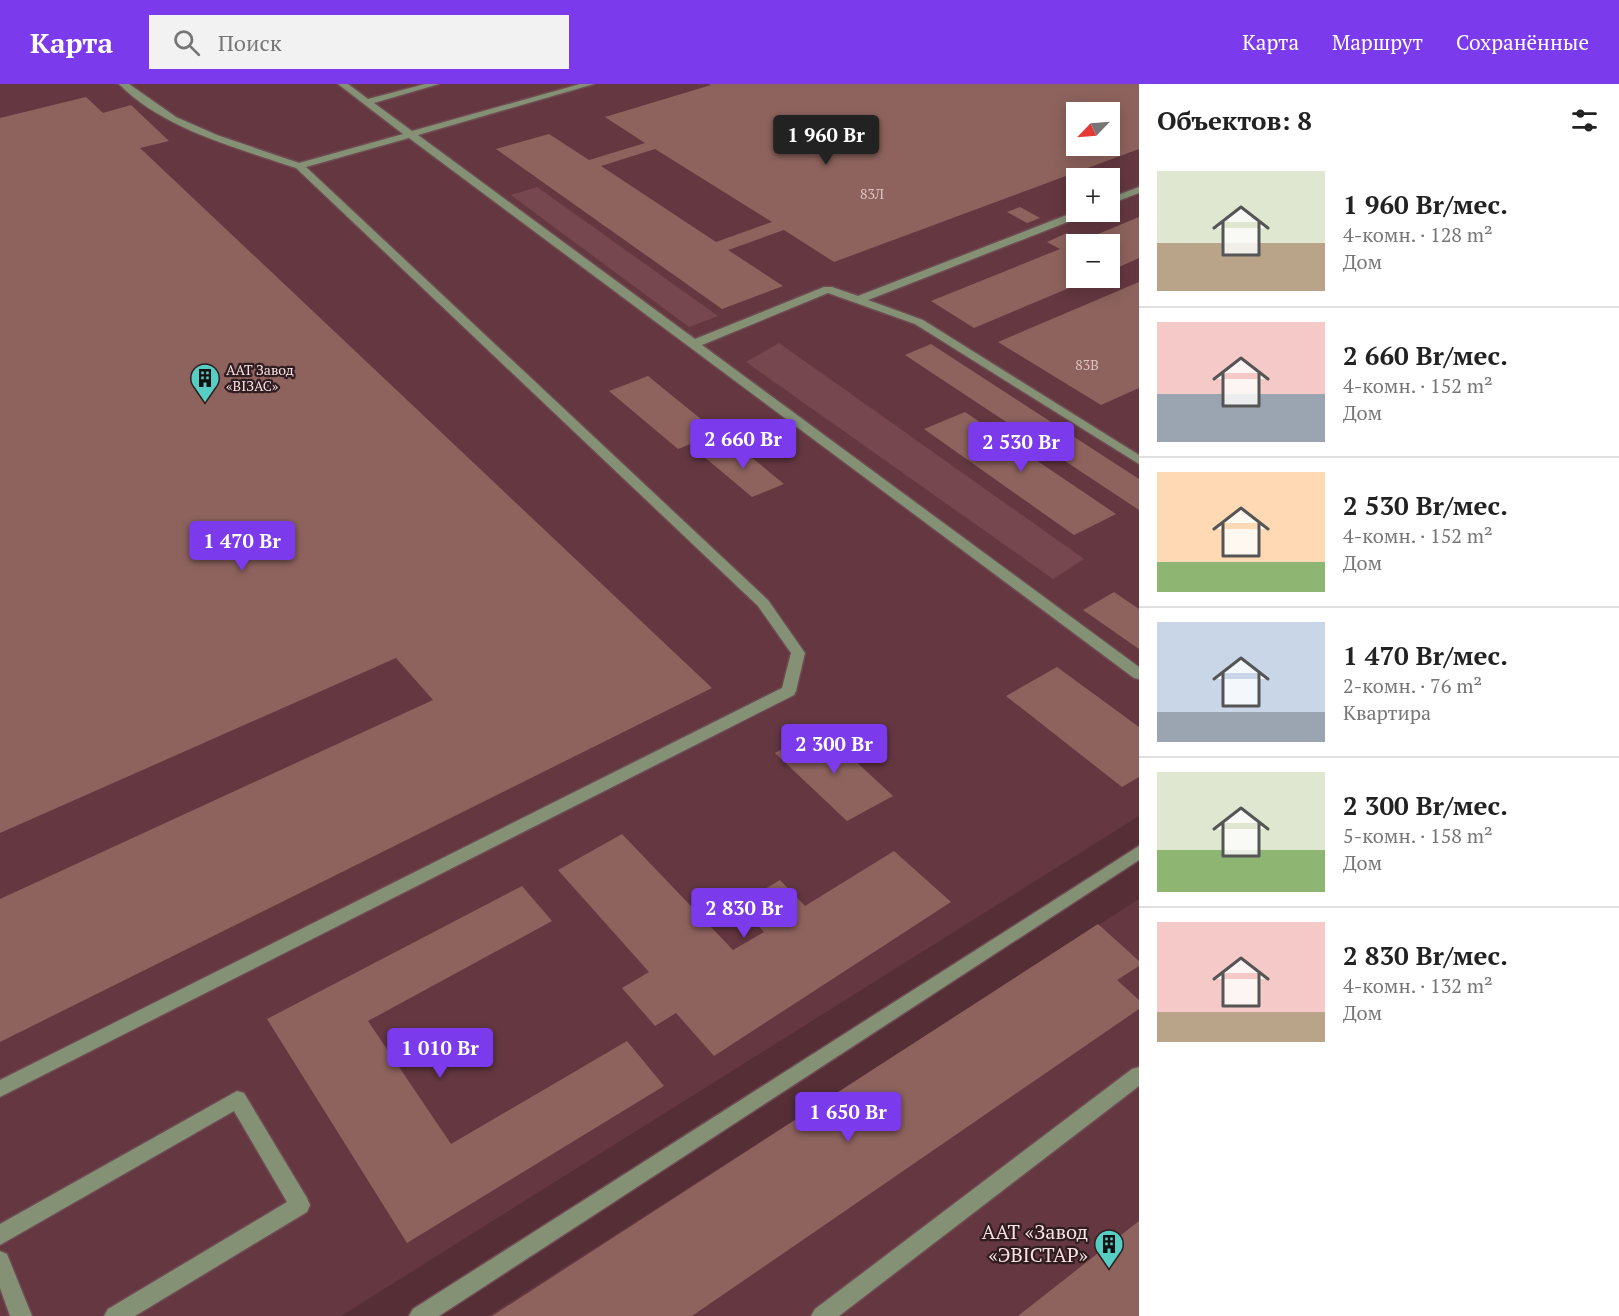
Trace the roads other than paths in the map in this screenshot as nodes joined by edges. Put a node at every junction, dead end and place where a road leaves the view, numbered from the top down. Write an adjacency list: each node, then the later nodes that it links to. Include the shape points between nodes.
1 (123, 84): 7 (street, via 174,119)
2 (342, 84): 5 (street)
3 (435, 84): 5 (street)
4 (590, 84): 6 (street)
5 (367, 102): 6 (street)
6 (410, 135): 7 (street); 12 (street)
7 (299, 166): 17 (street, via 763,603 798,653 789,691)
8 (1139, 190): 9 (street)
9 (1120, 197)
10 (1066, 219): 11 (street)
11 (858, 300): 12 (street, via 828,289); 13 (street, via 919,322)
12 (693, 344): 14 (street)
13 (1139, 460)
14 (1139, 675)
15 (1139, 852): 22 (street)
16 (1139, 1075): 23 (street)
17 (0, 1089)
18 (0, 1235): 21 (street, via 237,1099 300,1205)
19 (0, 1261): 20 (street)
20 (21, 1316)
21 (115, 1316)
22 (420, 1316)
23 (822, 1316)

